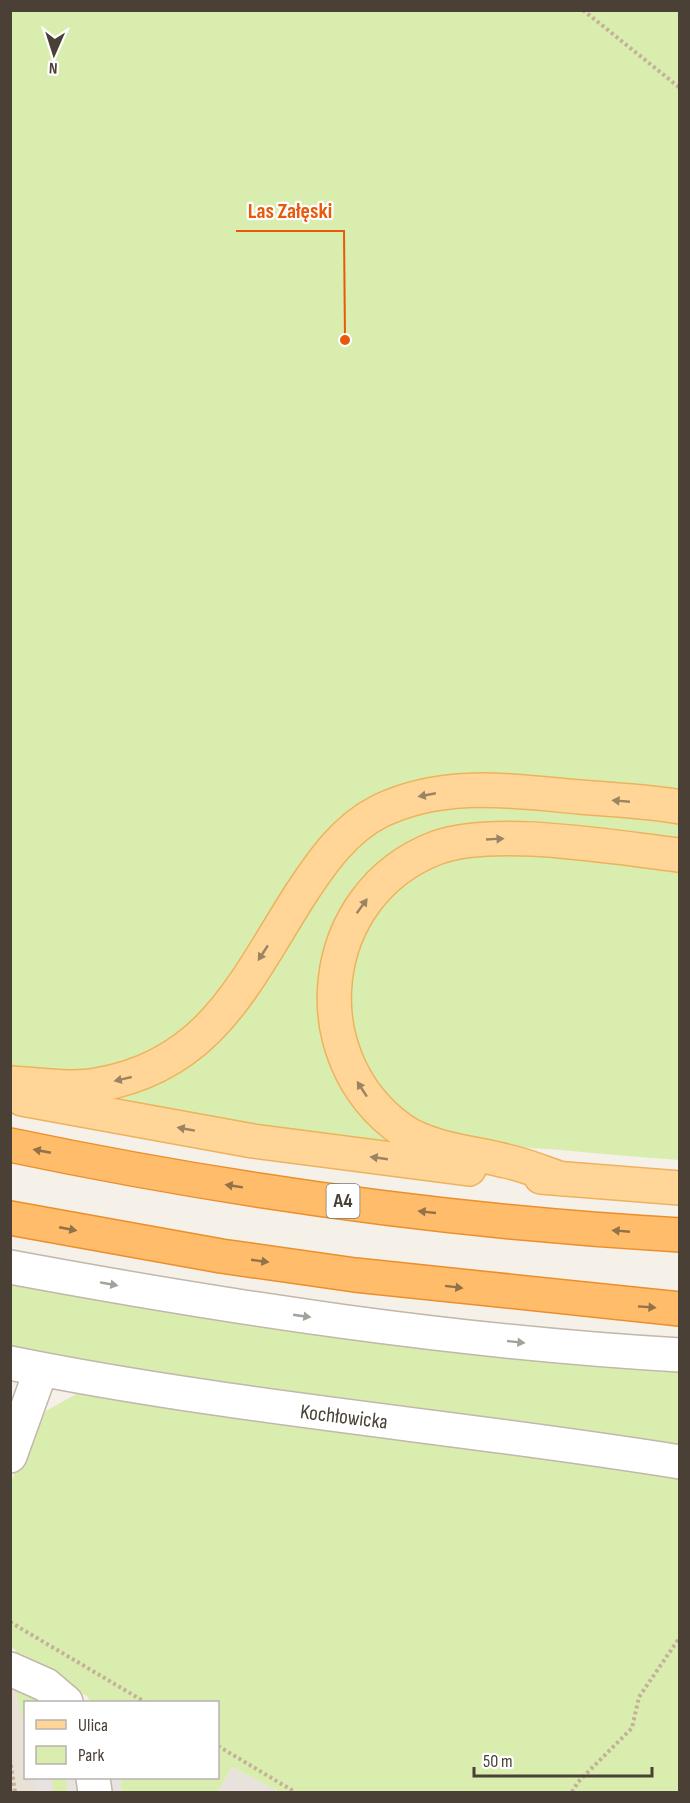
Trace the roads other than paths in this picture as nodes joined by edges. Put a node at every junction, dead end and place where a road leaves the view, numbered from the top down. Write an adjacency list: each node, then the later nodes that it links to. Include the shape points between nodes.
1 (680, 807): 3 (main road, one-way to 3, via 487,789 450,790 379,812 344,836 317,869 227,1009 201,1037 169,1061 137,1076 94,1086)
2 (680, 855): 6 (main road, one-way to 2, via 405,1132 375,1109 344,1054 334,1019 335,972 341,949 352,920 375,888 437,848 471,840 513,838)
3 (10, 1083)
4 (10, 1096): 6 (main road, one-way to 4, via 253,1141)
5 (10, 1145): 9 (highway, A4, one-way to 5, via 388,1207 228,1185)
6 (562, 1179): 7 (main road)
7 (680, 1188)
8 (10, 1218): 11 (highway, one-way to 11, via 355,1275)
9 (680, 1235)
10 (10, 1266): 12 (street, one-way to 12, via 347,1322 517,1342)
11 (680, 1309)
12 (680, 1355)
13 (26, 1366): 14 (street); 15 (street, Kochłowicka, via 282,1410)
14 (10, 1456)
15 (680, 1462)
16 (10, 1669): 17 (street, via 46,1685)
17 (65, 1701)

